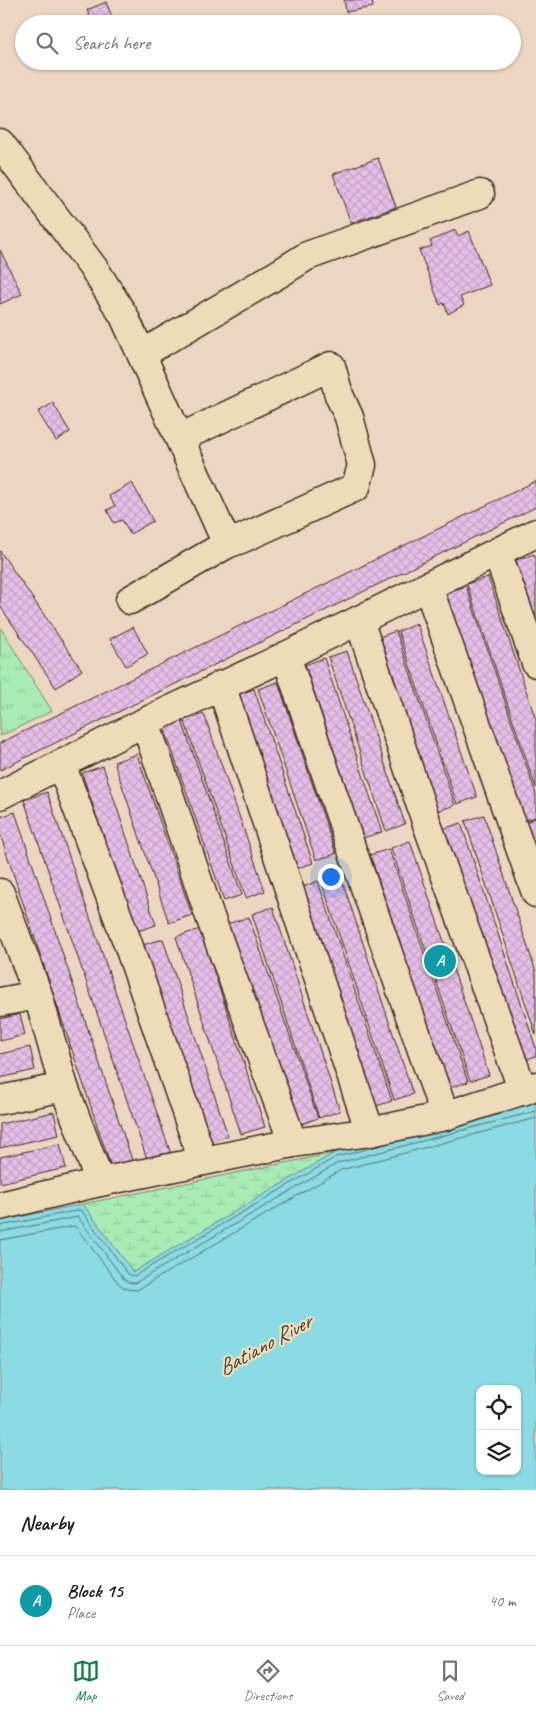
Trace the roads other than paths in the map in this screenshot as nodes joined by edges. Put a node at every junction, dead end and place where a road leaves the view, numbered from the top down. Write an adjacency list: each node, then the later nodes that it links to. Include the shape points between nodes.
1 (0, 143): 3 (street, via 95,270 124,316)
2 (480, 194): 3 (street, via 307,256)
3 (142, 354): 4 (street)
4 (180, 438): 6 (street); 6 (street, via 331,366 362,465 356,487)
5 (536, 533): 7 (street)
6 (227, 544): 9 (street)
7 (497, 552): 8 (street); 12 (street)
8 (428, 587): 10 (street); 18 (street)
9 (130, 600)
10 (359, 620): 11 (street); 22 (street, via 427,824)
11 (286, 656): 13 (street); 24 (street)
12 (536, 662)
13 (221, 685): 14 (street); 25 (street)
14 (145, 722): 15 (street); 26 (street, via 209,914)
15 (61, 764): 16 (street); 27 (street)
16 (0, 796)
17 (0, 893): 19 (street)
18 (536, 893)
19 (38, 995): 20 (street); 21 (street)
20 (0, 1002)
21 (64, 1087): 23 (street); 28 (street)
22 (530, 1089): 24 (street)
23 (0, 1100)
24 (445, 1116): 25 (street)
25 (370, 1132): 26 (street)
26 (293, 1143): 27 (street)
27 (203, 1161): 28 (street)
28 (100, 1182): 29 (street)
29 (0, 1206)

